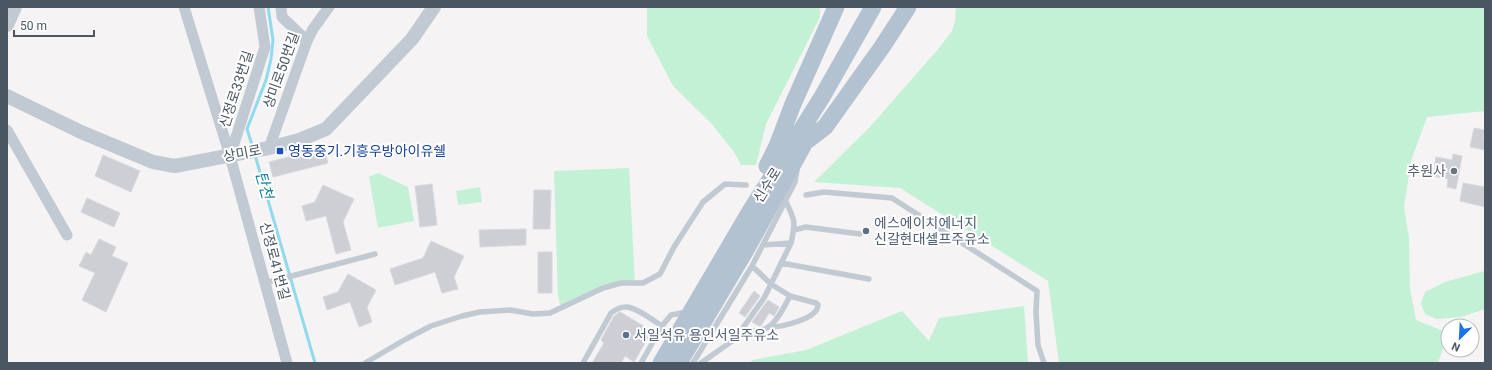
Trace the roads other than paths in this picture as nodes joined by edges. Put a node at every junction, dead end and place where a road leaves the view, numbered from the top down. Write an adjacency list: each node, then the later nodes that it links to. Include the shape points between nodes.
1 (15, 7): 11 (street)
2 (184, 7): 17 (street, 신정로41번길)
3 (259, 7): 17 (street, 신정로33번길, via 265,48)
4 (281, 7): 12 (street, via 282,17)
5 (329, 7): 12 (street, 상미로50번길)
6 (434, 7): 16 (street, 상미로, via 412,39 326,129)
7 (836, 7): 21 (main road, via 777,146 756,188)
8 (873, 7): 21 (main road, 신수로, via 822,97)
9 (884, 7): 15 (main road, 신수로)
10 (908, 7): 15 (main road, via 825,127)
11 (7, 25)
12 (307, 41): 16 (street, 상미로50번길)
13 (7, 96): 17 (street, 상미로, via 81,132 153,162 174,166)
14 (7, 130): 23 (street)
15 (804, 145): 20 (lane, via 794,182); 43 (main road, 신수로)
16 (269, 148): 17 (street, 상미로)
17 (230, 156): 31 (street, 신정로41번길)
18 (746, 185): 39 (lane, via 725,184 703,202 660,274 643,283 621,283 603,288 550,313 533,314 510,310 462,316 431,326)
19 (806, 195): 46 (lane, via 824,192 892,198 1037,291 1038,345)
20 (785, 200): 22 (lane, via 794,217); 26 (lane)
21 (749, 213): 34 (main road, 신수로)
22 (794, 230): 24 (lane, via 806,227); 25 (lane)
23 (67, 234)
24 (860, 234)
25 (791, 243): 26 (lane); 28 (lane)
26 (763, 245): 29 (lane)
27 (375, 254): 31 (lane)
28 (781, 263): 30 (lane); 32 (lane)
29 (752, 266): 32 (lane); 44 (lane)
30 (869, 279)
31 (265, 284): 38 (street, 신정로41번길)
32 (771, 284): 33 (lane); 37 (lane)
33 (790, 296): 36 (lane); 36 (lane, via 816,303 818,308 812,315 782,327)
34 (691, 311): 35 (lane, via 671,315); 42 (main road, 신수로)
35 (662, 326): 40 (lane, via 626,306 618,308 611,313); 41 (lane)
36 (770, 327): 37 (lane, via 758,331)
37 (741, 330): 45 (lane, via 735,339)
38 (287, 363)
39 (365, 363)
40 (583, 363)
41 (641, 363)
42 (661, 363)
43 (679, 363)
44 (693, 363)
45 (701, 363)
46 (1044, 363)

